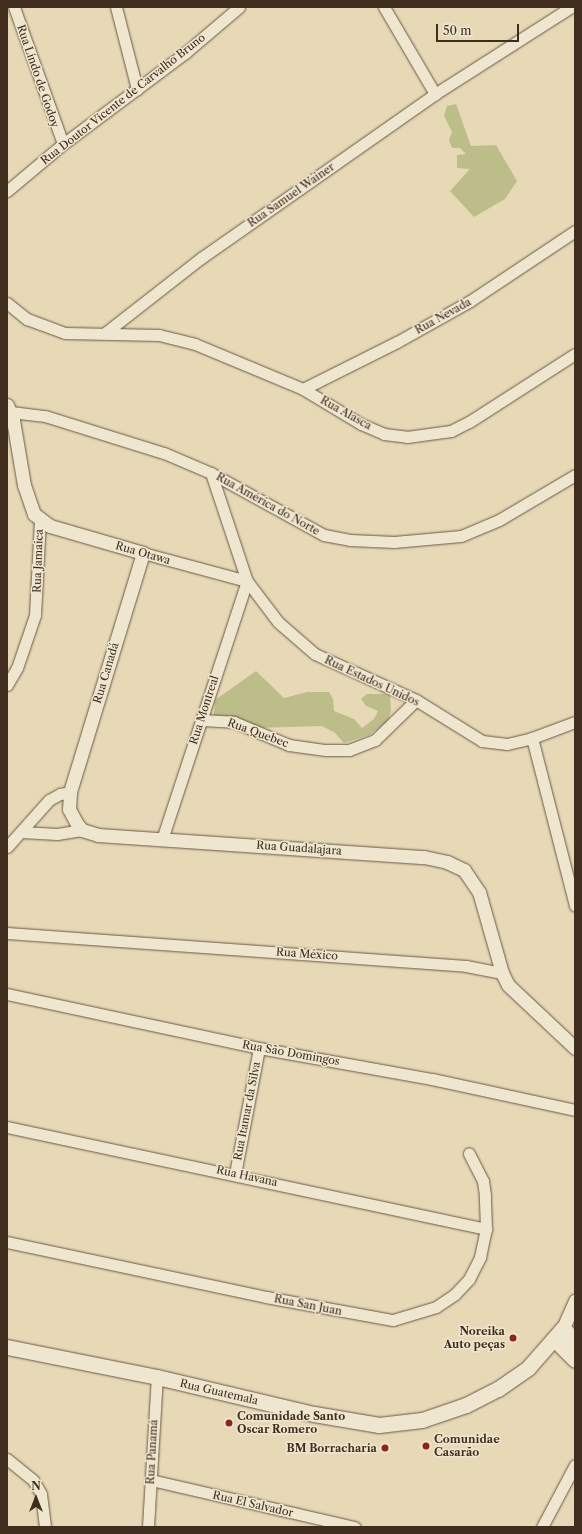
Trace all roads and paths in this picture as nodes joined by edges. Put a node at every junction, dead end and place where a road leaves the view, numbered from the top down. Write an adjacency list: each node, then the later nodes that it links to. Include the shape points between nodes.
1 (14, 7): 9 (street, Rua Lindo de Godoy)
2 (116, 7): 7 (street)
3 (239, 7): 7 (street, Rua Doutor Vicente de Carvalho Bruno, via 185,53)
4 (384, 7): 8 (street)
5 (571, 7): 6 (street, Rua Samuel Wainer)
6 (556, 12): 8 (street, Rua Samuel Wainer)
7 (137, 89): 9 (street, Rua Doutor Vicente de Carvalho Bruno)
8 (435, 94): 13 (street, Rua Samuel Wainer, via 201,258)
9 (63, 144): 10 (street, Rua Doutor Vicente de Carvalho Bruno)
10 (7, 190)
11 (575, 231): 15 (street, Rua Nevada, via 470,301 397,342)
12 (7, 303): 13 (street, via 27,319 52,330 80,334)
13 (105, 333): 15 (street, Rua Alasca, via 160,335 194,344)
14 (575, 354): 15 (street, Rua Alasca, via 500,404 451,431 433,434 408,437 384,434 361,424)
15 (303, 389)
16 (9, 409): 17 (street, Rua América do Norte, via 45,416 111,435); 19 (street, Rua Jamaica, via 24,484 34,514)
17 (211, 473): 18 (street, Rua América do Norte, via 324,535 350,540 394,542 461,536 499,520); 21 (street, Rua Estados Unidos)
18 (575, 475)
19 (40, 521): 20 (street, Rua Otawa); 22 (street, Rua Jamaica, via 35,616 17,668)
20 (142, 553): 21 (street, Rua Otawa); 27 (street, Rua Canadá)
21 (247, 580): 23 (street, Rua Estados Unidos, via 278,622 315,654); 24 (street, Rua Montreal)
22 (7, 685)
23 (416, 700): 24 (street, Rua Quebec, via 375,740 349,750 289,745 234,722); 26 (street, Rua Estados Unidos, via 482,741 507,744)
24 (202, 720): 30 (street, Rua Montreal)
25 (575, 722): 26 (street, Rua Estados Unidos)
26 (532, 738): 32 (street)
27 (70, 792): 28 (street, Rua Canadá, via 72,816); 29 (street, via 49,800)
28 (82, 830): 29 (street, Rua Guadalajara, via 57,834); 30 (street, Rua Guadalajara, via 98,835)
29 (21, 832): 31 (street)
30 (162, 840): 34 (street, Rua Guadalajara, via 416,857 447,862 464,870 479,892)
31 (7, 847)
32 (575, 906)
33 (7, 933): 34 (street, Rua México, via 466,966)
34 (502, 974): 37 (street, via 518,997)
35 (7, 994): 36 (street, Rua São Domingos)
36 (259, 1048): 38 (street, Rua São Domingos, via 432,1079); 41 (street, Rua Itamar da Silva)
37 (575, 1048)
38 (575, 1110)
39 (7, 1127): 41 (street, Rua Havana)
40 (470, 1153): 42 (street, Rua San Juan, via 484,1188)
41 (235, 1174): 42 (street, Rua Havana)
42 (486, 1229): 43 (street, Rua San Juan, via 480,1257 469,1279 455,1294 436,1307 393,1320 266,1297)
43 (7, 1242)
44 (575, 1301): 45 (street, Rua Guatemala)
45 (559, 1334): 46 (main road); 48 (main road); 49 (main road, Rua Guatemala, via 528,1368 498,1389 442,1414 394,1424 360,1423 314,1414)
46 (575, 1341)
47 (7, 1346): 49 (main road, Rua Guatemala)
48 (575, 1360)
49 (157, 1377): 52 (street, Rua Panamá)
50 (7, 1459): 53 (street, via 33,1480 41,1494)
51 (575, 1465): 56 (street)
52 (151, 1480): 54 (street, Rua Panamá); 55 (street, Rua El Salvador)
53 (45, 1527)
54 (148, 1527)
55 (355, 1527)
56 (542, 1527)

